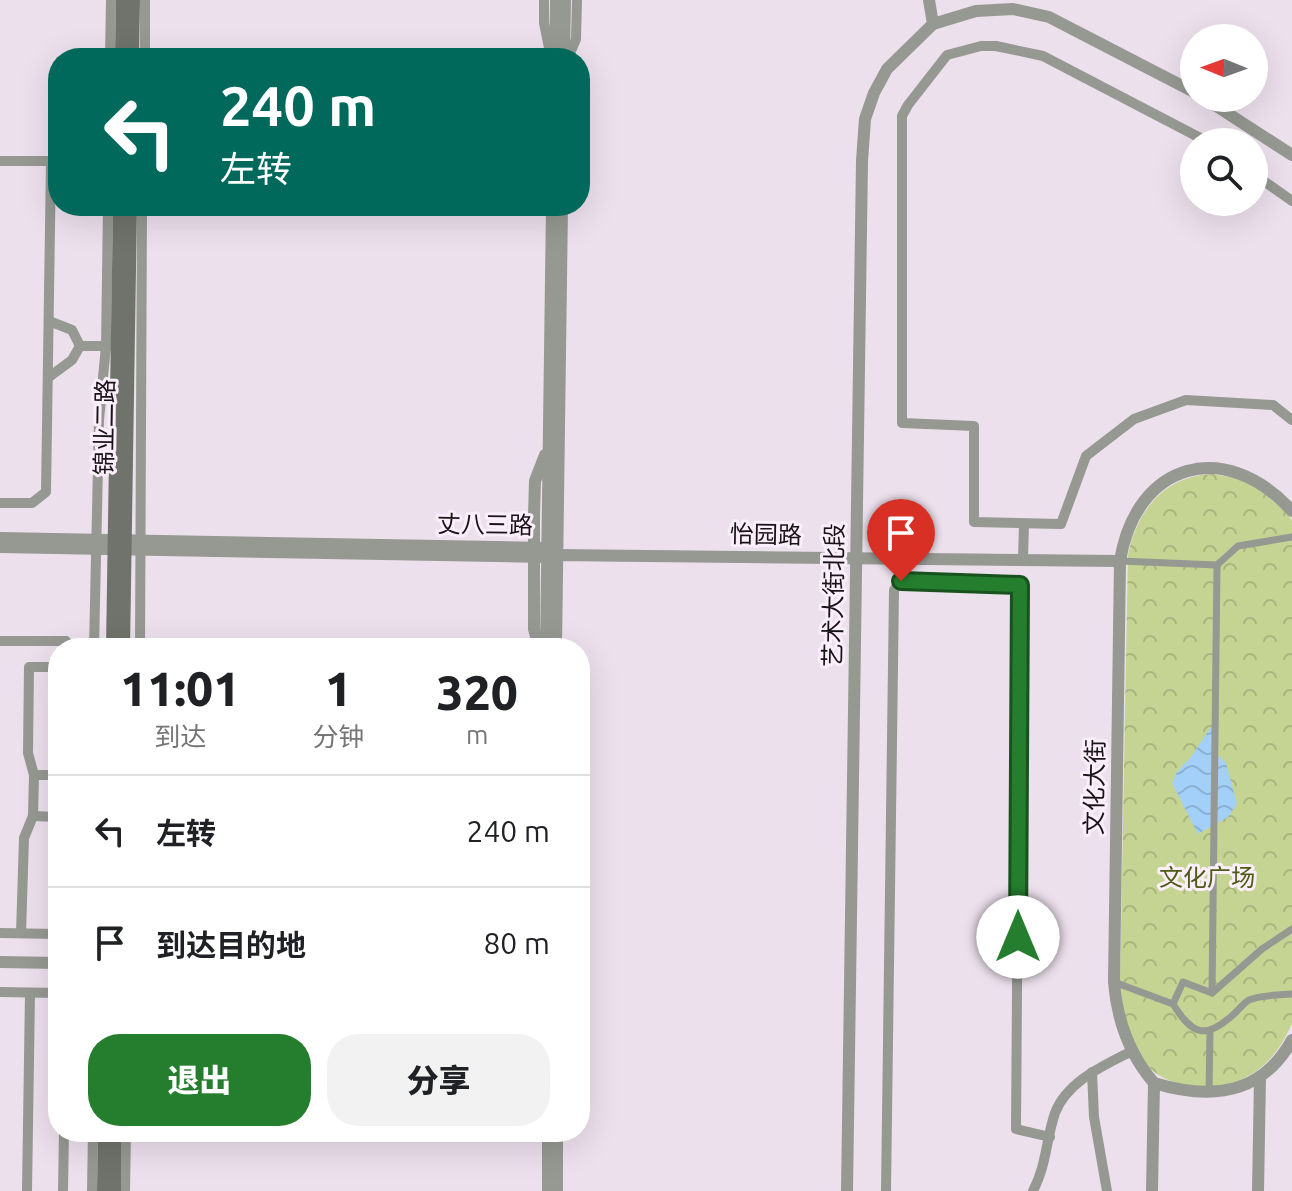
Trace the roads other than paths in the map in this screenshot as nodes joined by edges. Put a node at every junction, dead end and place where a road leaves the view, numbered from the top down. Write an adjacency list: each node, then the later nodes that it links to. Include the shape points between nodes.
1 (111, 0): 13 (street)
2 (123, 0): 14 (main road)
3 (133, 0): 15 (main road)
4 (145, 0): 16 (street)
5 (544, 0): 17 (street)
6 (556, 0): 18 (street)
7 (565, 0): 19 (street)
8 (577, 0): 20 (street)
9 (929, 0): 12 (street)
10 (1026, 0): 11 (street)
11 (1049, 17): 12 (street, via 995,8); 21 (street)
12 (933, 24): 51 (street, 艺术大街北段, via 887,69 865,119)
13 (110, 48)
14 (122, 48)
15 (132, 48)
16 (145, 48)
17 (550, 48)
18 (554, 48)
19 (566, 48)
20 (571, 48)
21 (1180, 85)
22 (1226, 112): 24 (street)
23 (1181, 128): 43 (street, via 1043,56 996,46 947,55 902,116 902,423 974,426 974,522)
24 (1292, 155)
25 (0, 161): 26 (street)
26 (48, 161)
27 (1268, 184): 28 (street)
28 (1292, 201)
29 (50, 216): 36 (street)
30 (109, 216): 38 (street)
31 (120, 216): 38 (main road, 锦业二路)
32 (129, 216): 38 (main road, 锦业二路)
33 (142, 216): 48 (street)
34 (552, 216): 50 (street)
35 (561, 216): 50 (street)
36 (49, 321): 37 (street, via 72,330); 39 (street)
37 (80, 346): 38 (street); 39 (street, via 72,360)
38 (117, 346): 46 (street, via 99,420); 47 (main road, 锦业二路)
39 (49, 377): 41 (street, via 46,492 32,503)
40 (1292, 420): 43 (street, via 1273,405 1186,400 1134,419 1086,456 1061,524)
41 (0, 503)
42 (1292, 511): 53 (street, 文化大街, via 1252,477 1227,468 1199,468 1149,493 1130,520)
43 (1024, 524): 52 (street)
44 (1292, 537): 54 (street, via 1238,546)
45 (0, 538): 46 (street, 丈八三路)
46 (96, 544): 47 (street, 丈八三路); 49 (street, 丈八三路); 55 (street)
47 (120, 544): 48 (street, 丈八三路); 56 (main road, 锦业二路); 57 (main road, 锦业二路)
48 (142, 545): 50 (street, 丈八三路); 58 (street)
49 (0, 547)
50 (543, 553): 51 (street, 怡园路); 59 (street); 60 (street); 61 (street)
51 (857, 558): 52 (street, 怡园路); 105 (street, 艺术大街北段)
52 (1023, 559): 53 (street, 怡园路)
53 (1120, 561): 54 (street); 75 (street, 文化大街)
54 (1217, 565): 79 (street)
55 (94, 638)
56 (114, 638)
57 (123, 638)
58 (140, 638)
59 (536, 638)
60 (546, 638)
61 (555, 638)
62 (0, 641): 63 (street)
63 (48, 641)
64 (48, 667): 65 (street, via 29,667 28,753)
65 (34, 775): 66 (street); 67 (street)
66 (48, 775)
67 (33, 816): 68 (street); 71 (street, via 24,838)
68 (48, 817)
69 (1292, 929): 79 (street)
70 (0, 933): 71 (street)
71 (21, 933): 72 (street)
72 (48, 934)
73 (0, 962): 74 (street)
74 (48, 963)
75 (1114, 982): 81 (street); 84 (street, 文化大街, via 1116,1009)
76 (0, 992): 77 (street)
77 (30, 993): 78 (street); 97 (street)
78 (48, 993)
79 (1212, 993): 81 (street, via 1183,982)
80 (1292, 994): 82 (street, via 1248,1001)
81 (1173, 1004): 82 (street, via 1184,1023)
82 (1210, 1032): 88 (street)
83 (1292, 1040): 86 (street)
84 (1132, 1051): 85 (street); 87 (street, 文化大街)
85 (1092, 1072): 89 (street, via 1055,1111); 108 (street)
86 (1260, 1077): 88 (street); 110 (street)
87 (1154, 1083): 88 (street); 109 (street)
88 (1209, 1094)
89 (1050, 1137): 106 (street, via 1016,1129 1020,585 901,581 894,590); 107 (street)
90 (64, 1142): 98 (street)
91 (93, 1142): 99 (street)
92 (105, 1142): 100 (main road)
93 (114, 1142): 101 (main road)
94 (126, 1142): 102 (street)
95 (548, 1142): 103 (street)
96 (557, 1142): 104 (street)
97 (27, 1191)
98 (63, 1191)
99 (92, 1191)
100 (104, 1191)
101 (114, 1191)
102 (125, 1191)
103 (548, 1191)
104 (557, 1191)
105 (847, 1191)
106 (886, 1191)
107 (1033, 1191)
108 (1107, 1191)
109 (1152, 1191)
110 (1258, 1191)

